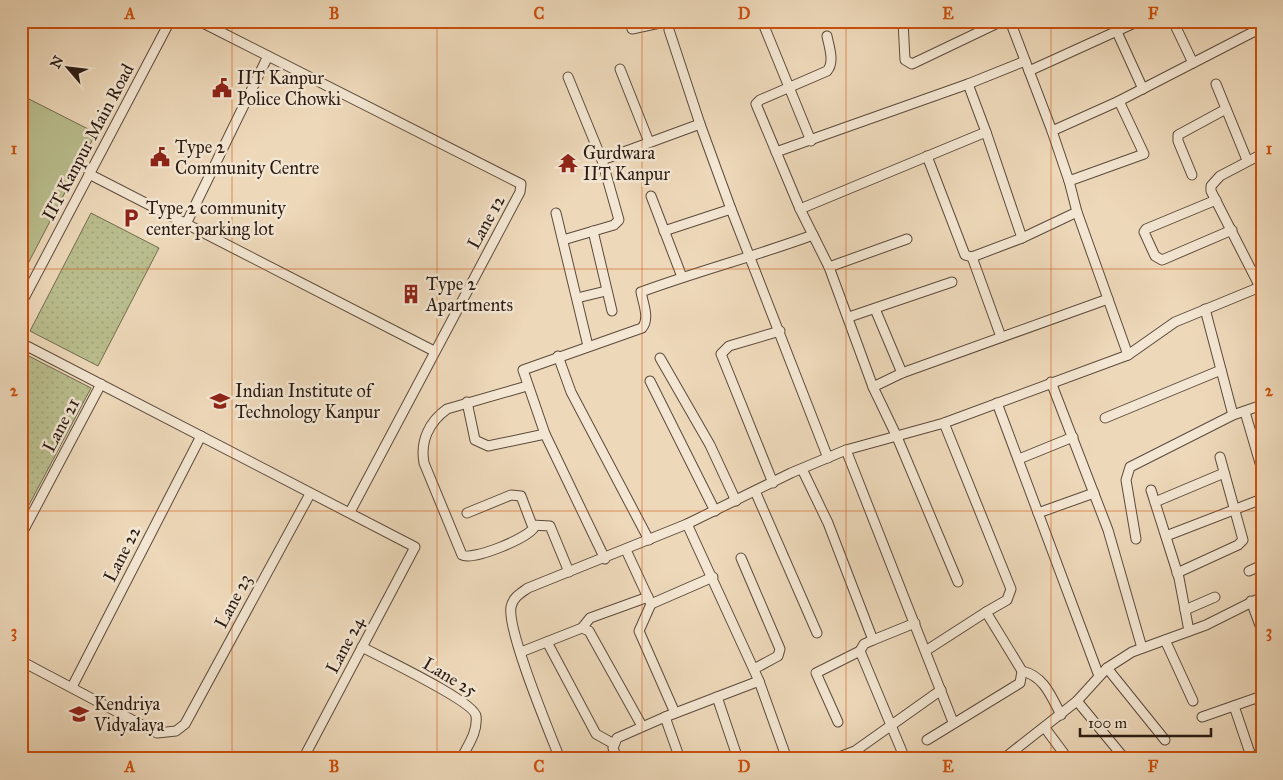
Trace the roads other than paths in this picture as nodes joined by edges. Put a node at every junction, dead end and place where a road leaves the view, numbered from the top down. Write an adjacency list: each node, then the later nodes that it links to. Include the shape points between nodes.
1 (170, 21): 36 (street, IIT Kanpur Main Road)
2 (199, 21): 14 (street)
3 (762, 21): 22 (street)
4 (904, 21): 5 (street, via 903,55 912,64)
5 (1002, 21)
6 (1010, 21): 15 (street)
7 (1139, 21): 11 (street)
8 (1173, 21): 16 (street)
9 (1252, 21): 12 (street)
10 (632, 29): 26 (street, via 669,21 669,30)
11 (1117, 32): 18 (street); 23 (street)
12 (1260, 33): 16 (street)
13 (827, 36): 22 (street, via 830,68)
14 (268, 56): 45 (street); 71 (street, Lane 12, via 520,184 520,192)
15 (1025, 61): 18 (street); 20 (street)
16 (1193, 64): 23 (street)
17 (620, 69): 30 (street)
18 (1029, 71): 27 (street)
19 (568, 77): 34 (street)
20 (968, 84): 28 (street); 29 (street)
21 (1216, 84): 25 (street)
22 (790, 88): 29 (street); 31 (street, via 756,104)
23 (1143, 89): 24 (street)
24 (1119, 101): 27 (street); 38 (street, via 1144,154)
25 (1226, 109): 35 (street); 37 (street, via 1178,135)
26 (700, 124): 30 (street); 41 (street)
27 (1052, 131): 38 (street)
28 (986, 132): 33 (street); 50 (street)
29 (811, 141): 31 (street)
30 (649, 142): 34 (street)
31 (776, 152): 42 (street)
32 (1262, 155): 35 (street)
33 (927, 156): 42 (street); 54 (street, via 963,252)
34 (602, 160): 48 (street, via 619,220 614,225)
35 (1247, 160): 40 (street, via 1214,181 1211,191)
36 (89, 174): 45 (street); 62 (street, IIT Kanpur Main Road)
37 (1192, 175)
38 (1069, 181): 43 (street)
39 (651, 196): 46 (street)
40 (1216, 200): 47 (street); 47 (street, via 1146,229 1144,232 1155,256 1162,260)
41 (731, 209): 46 (street); 53 (street)
42 (800, 209): 49 (street)
43 (1077, 212): 50 (street); 61 (street)
44 (556, 213): 52 (street)
45 (186, 224): 71 (street)
46 (664, 230): 56 (street)
47 (1232, 230): 58 (street)
48 (593, 231): 52 (street); 59 (street)
49 (813, 235): 53 (street); 55 (street)
50 (1022, 238): 54 (street)
51 (907, 239): 55 (street)
52 (563, 240): 60 (street)
53 (751, 258): 56 (street); 67 (street)
54 (972, 258): 68 (street)
55 (829, 267): 66 (street)
56 (682, 277): 70 (street, via 641,292 646,317 642,328)
57 (952, 282): 63 (street)
58 (1261, 289): 64 (street)
59 (606, 291): 60 (street); 65 (street)
60 (577, 298): 70 (street)
61 (1108, 299): 68 (street); 72 (street)
62 (21, 304)
63 (875, 309): 66 (street); 76 (street)
64 (1205, 309): 72 (street, via 1176,322); 75 (street)
65 (612, 311)
66 (849, 317): 81 (street)
67 (780, 331): 95 (street); 100 (street, via 729,346 721,354)
68 (1001, 337): 76 (street)
69 (21, 343): 79 (street)
70 (588, 346): 73 (street)
71 (434, 351): 110 (street, Lane 12)
72 (1128, 355): 78 (street)
73 (558, 356): 80 (street, via 525,367 522,372); 118 (street, via 571,392)
74 (660, 358): 106 (street, via 710,445)
75 (1221, 370): 86 (street); 87 (street)
76 (902, 373): 81 (street)
77 (650, 381): 109 (street)
78 (1051, 382): 83 (street); 92 (street)
79 (101, 384): 90 (street); 115 (street, Lane 21)
80 (527, 386): 82 (street); 89 (street)
81 (873, 387): 91 (street)
82 (467, 402): 89 (street, via 475,440 483,445); 114 (street, via 438,415 428,429 422,452 462,555 470,558 483,553 528,534)
83 (997, 402): 88 (street); 96 (street)
84 (1262, 405): 85 (street)
85 (1245, 412): 86 (street); 98 (street)
86 (1233, 415): 117 (street, via 1130,467 1126,480)
87 (1105, 418)
88 (944, 423): 91 (street); 133 (street, via 1011,589 1008,600)
89 (545, 434): 121 (street)
90 (201, 436): 104 (street); 153 (street, Lane 22)
91 (897, 437): 93 (street); 127 (street)
92 (1074, 437): 96 (street); 103 (street)
93 (846, 450): 95 (street); 134 (street)
94 (1220, 457): 99 (street)
95 (828, 458): 97 (street)
96 (1019, 459): 111 (street)
97 (802, 469): 100 (street); 139 (street, via 828,523)
98 (1262, 470)
99 (1224, 473): 107 (street); 108 (street)
100 (773, 482): 102 (street)
101 (1151, 490): 107 (street)
102 (755, 491): 106 (street); 138 (street)
103 (1094, 493): 111 (street); 143 (street)
104 (310, 494): 110 (street); 153 (street, Lane 23, via 185,724 176,731 157,733)
105 (1262, 499): 108 (street)
106 (736, 501): 109 (street)
107 (1155, 502): 116 (street)
108 (1236, 510): 116 (street); 125 (street, via 1244,536 1240,543)
109 (715, 511): 113 (street)
110 (350, 512): 142 (street, Lane 24, via 415,547)
111 (1038, 512): 151 (street)
112 (467, 514): 114 (street, via 517,494 523,499)
113 (687, 524): 118 (street); 126 (street)
114 (535, 526): 124 (street, via 550,526)
115 (21, 535)
116 (1166, 536): 125 (street)
117 (1136, 539)
118 (649, 540): 119 (street)
119 (626, 550): 121 (street); 130 (street)
120 (741, 558): 149 (street, via 780,649 778,656)
121 (605, 559): 124 (street)
122 (1262, 565): 123 (street)
123 (1248, 571)
124 (569, 572): 146 (street, via 528,588 515,597 510,622)
125 (1177, 573): 132 (street)
126 (712, 577): 130 (street); 149 (street)
127 (958, 582)
128 (1215, 597): 132 (street)
129 (1262, 597): 131 (street)
130 (649, 600): 135 (street, via 590,618); 160 (street, via 640,631)
131 (1251, 601): 136 (street); 137 (street)
132 (1185, 610): 136 (street)
133 (986, 612): 144 (street); 150 (street)
134 (915, 623): 139 (street); 144 (street)
135 (582, 628): 141 (street); 166 (street, via 589,630)
136 (1189, 631): 140 (street)
137 (1262, 631)
138 (817, 633)
139 (873, 640): 145 (street, via 864,644)
140 (1165, 640): 143 (street); 158 (street)
141 (547, 642): 146 (street); 171 (street, via 596,734)
142 (362, 647): 175 (street, Lane 24); 176 (street, Lane 25, via 472,707 476,715 475,734)
143 (1142, 648): 148 (street)
144 (927, 650): 154 (street)
145 (860, 651): 164 (street, via 816,673); 167 (street)
146 (521, 652): 177 (street)
147 (21, 661): 153 (street)
148 (1107, 668): 151 (street); 170 (street)
149 (754, 669): 152 (street)
150 (1022, 671): 161 (street, via 1040,679); 165 (street, via 1020,683)
151 (1099, 676): 157 (street)
152 (759, 681): 156 (street); 173 (street)
153 (72, 687)
154 (941, 690): 165 (street); 167 (street)
155 (1262, 696): 159 (street)
156 (718, 697): 160 (street); 180 (street)
157 (1077, 700): 161 (street); 184 (street)
158 (1193, 701)
159 (1234, 706): 163 (street); 185 (street)
160 (675, 713): 162 (street)
161 (1061, 715): 168 (street)
162 (665, 717): 166 (street); 179 (street)
163 (1202, 717)
164 (838, 722)
165 (953, 722): 169 (street)
166 (642, 726): 171 (street, via 616,738)
167 (890, 726): 172 (street); 182 (street, via 855,751)
168 (1045, 728): 174 (street); 183 (street)
169 (927, 740)
170 (1165, 740)
171 (614, 744): 178 (street)
172 (903, 754)
173 (786, 758): 181 (street)
174 (1006, 758)
175 (303, 759)
176 (461, 759)
177 (560, 759)
178 (617, 759)
179 (680, 759)
180 (738, 759)
181 (801, 759)
182 (834, 759)
183 (1068, 759)
184 (1125, 759)
185 (1252, 759)

